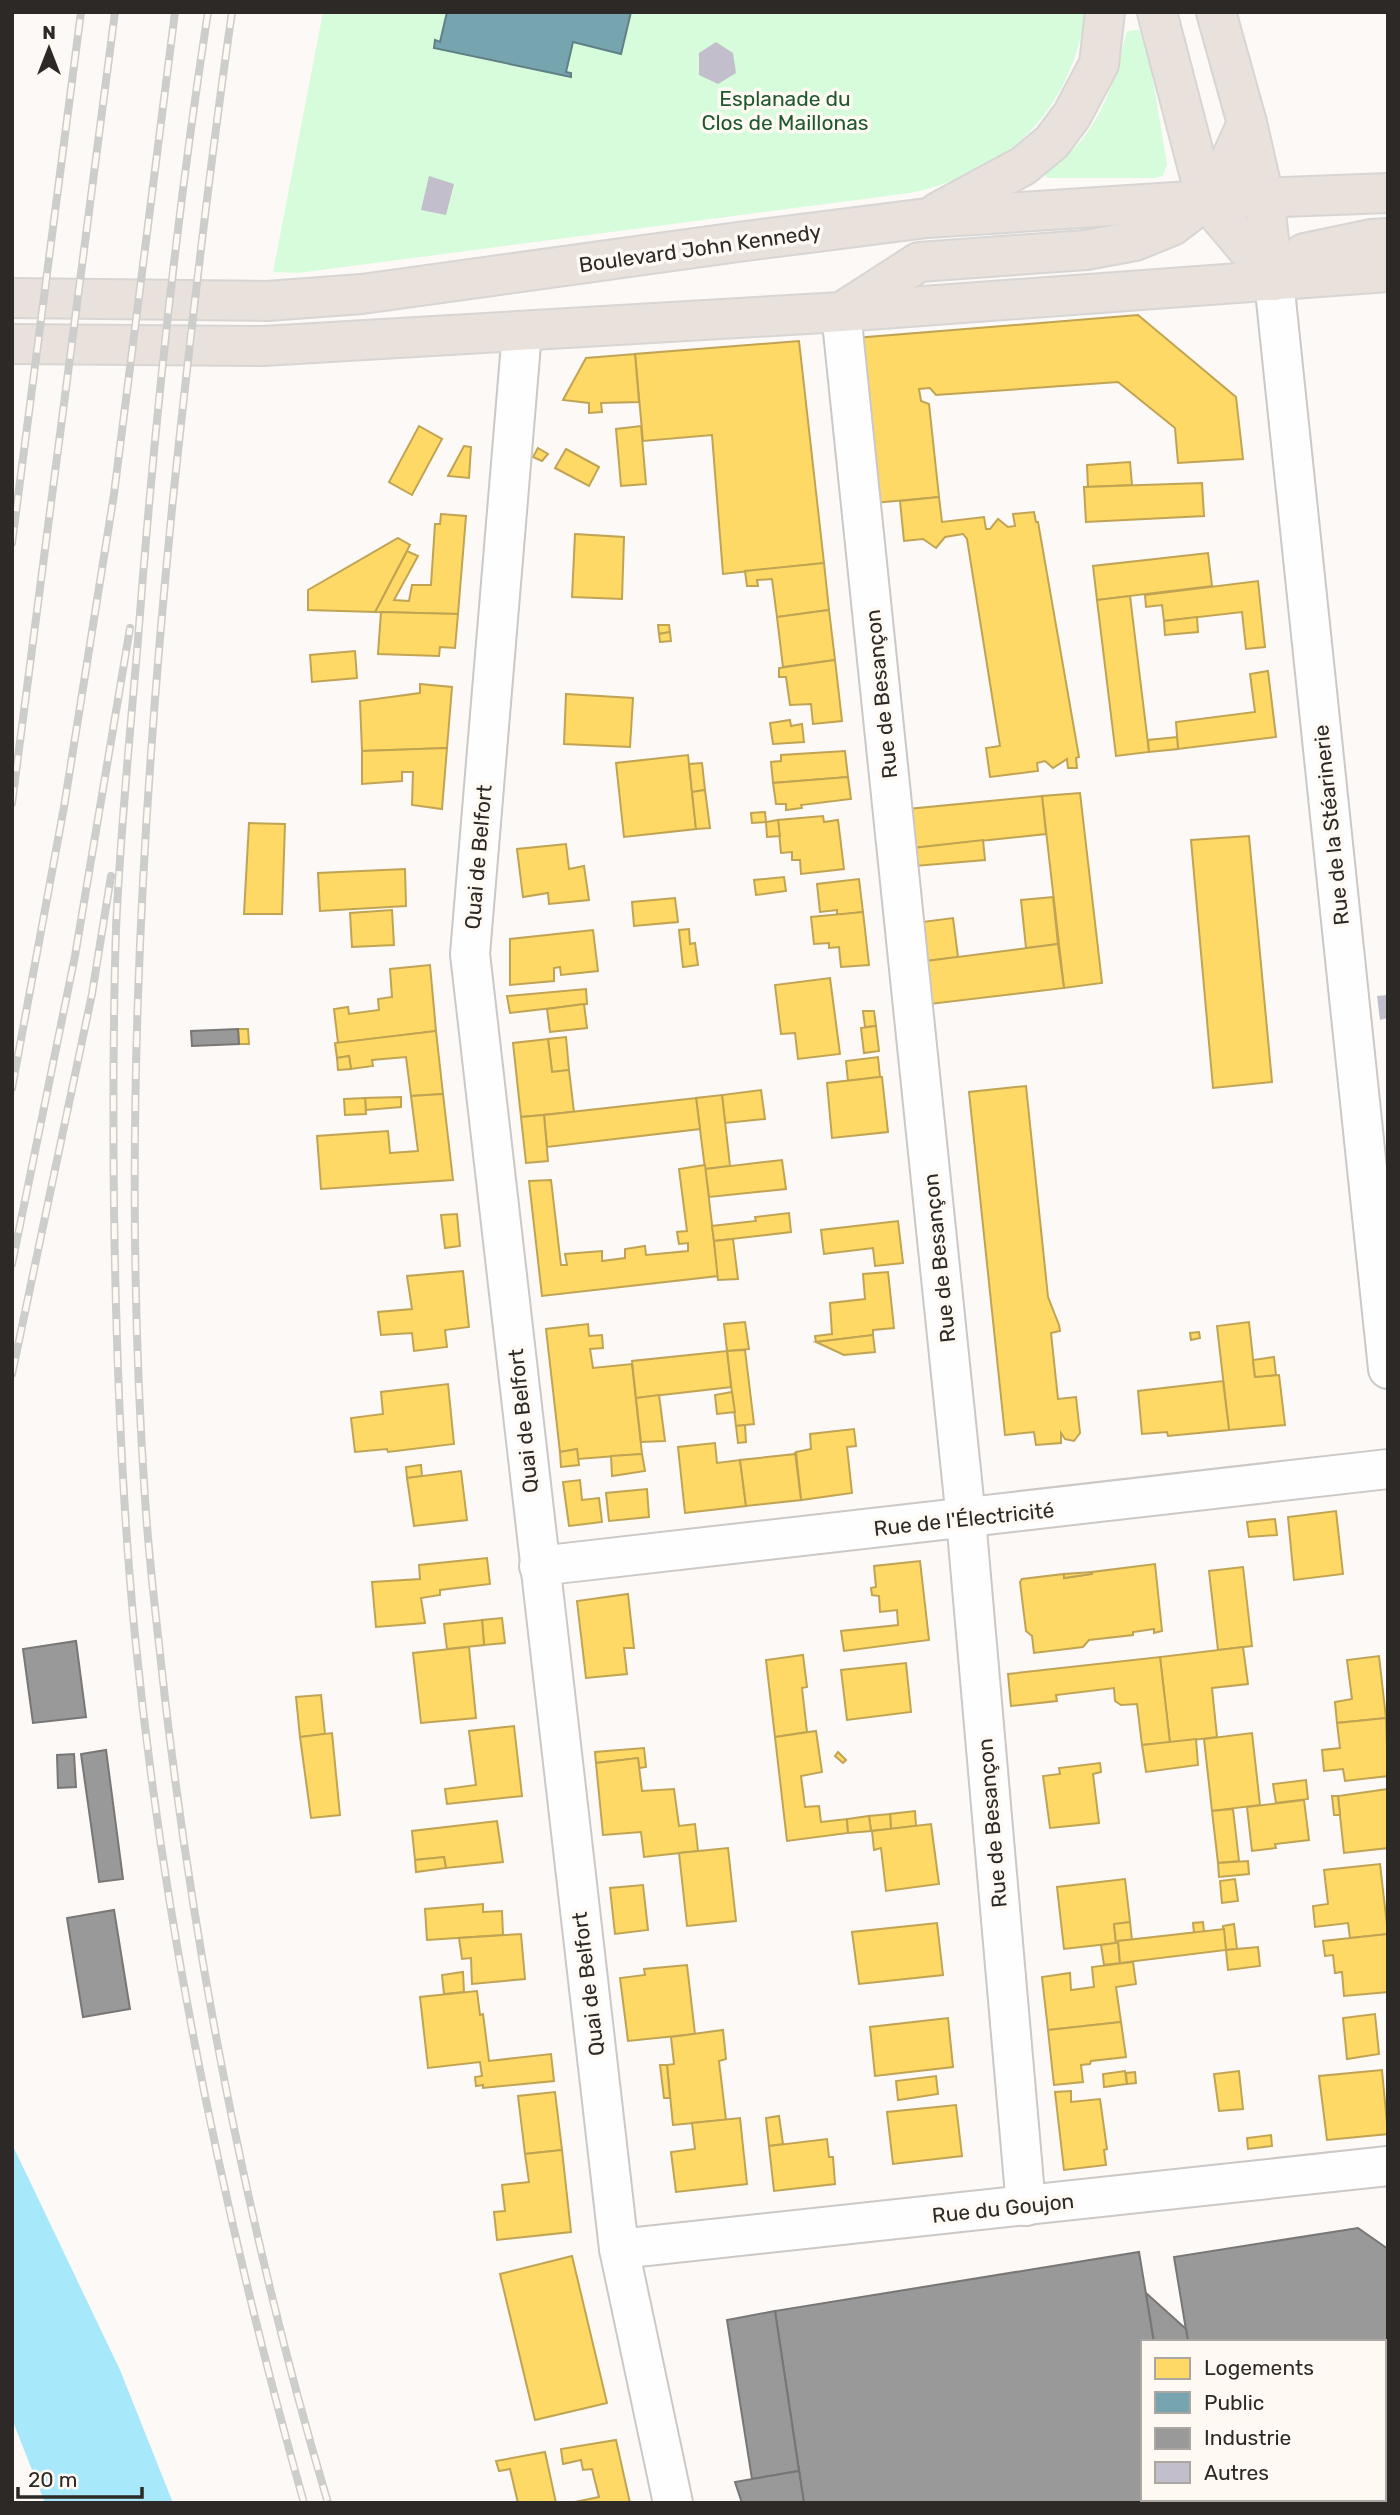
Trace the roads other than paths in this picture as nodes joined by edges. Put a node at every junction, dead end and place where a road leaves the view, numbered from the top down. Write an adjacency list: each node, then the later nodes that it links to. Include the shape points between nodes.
1 (1105, 12): 8 (main road, via 1099,64 1052,142 1023,166)
2 (1157, 12): 7 (main road)
3 (1216, 12): 4 (main road)
4 (1247, 123): 6 (main road); 7 (main road)
5 (1388, 193): 6 (main road, Boulevard John Kennedy)
6 (1264, 197): 7 (main road, Boulevard John Kennedy); 11 (main road)
7 (1206, 200): 8 (main road, Boulevard John Kennedy); 11 (main road); 13 (main road, via 1172,226 1135,241 1086,250 919,262)
8 (927, 218): 12 (main road, Boulevard John Kennedy, via 362,295 267,301)
9 (1388, 237): 11 (main road, via 1304,253)
10 (1388, 272): 11 (main road)
11 (1274, 281): 13 (main road); 16 (street, Rue de la Stéarinerie)
12 (12, 298)
13 (841, 312): 14 (main road); 18 (street, Rue de Besançon)
14 (522, 332): 15 (main road, via 263,346); 19 (street, Quai de Belfort, via 470,954)
15 (12, 344)
16 (1388, 1369)
17 (1388, 1469): 18 (street, Rue de l'Électricité)
18 (966, 1519): 19 (street, Rue de l'Électricité); 21 (street, Rue de Besançon)
19 (539, 1566): 22 (street, Quai de Belfort)
20 (1388, 2166): 21 (street, Rue du Goujon)
21 (1026, 2206): 22 (street, Rue du Goujon)
22 (619, 2249): 23 (street, Quai de Belfort)
23 (673, 2503)

